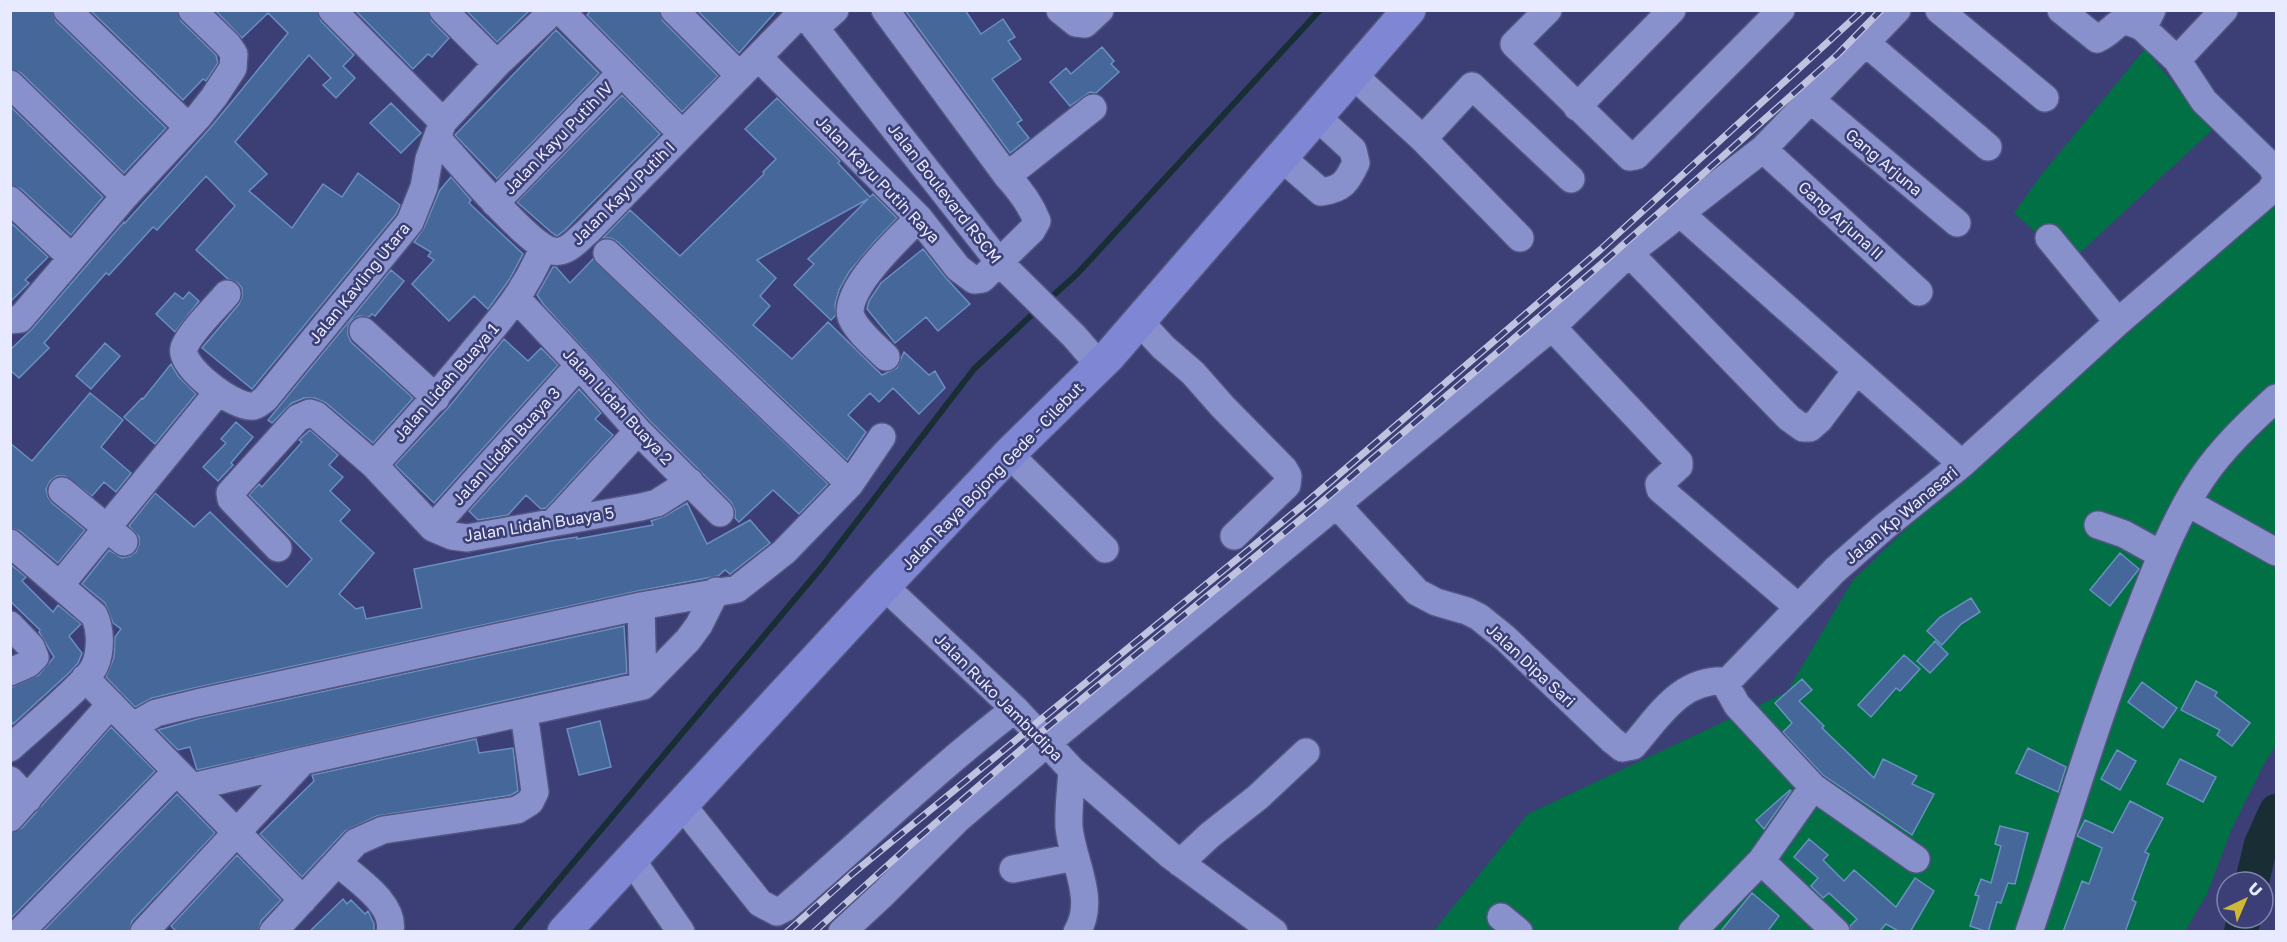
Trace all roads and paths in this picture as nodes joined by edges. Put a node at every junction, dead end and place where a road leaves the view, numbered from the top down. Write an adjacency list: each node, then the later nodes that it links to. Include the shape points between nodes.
1 (67, 10): 34 (street)
2 (192, 10): 34 (street, via 228,45 234,59 233,68 214,97)
3 (332, 10): 35 (street)
4 (443, 10): 24 (street)
5 (554, 10): 24 (street)
6 (560, 10): 25 (street)
7 (674, 10): 26 (street)
8 (885, 10): 42 (street)
9 (1060, 10): 10 (street, via 1076,23 1085,24)
10 (1100, 10)
11 (1409, 10): 27 (main road, Jalan Raya Bojong Gede - Cilebut)
12 (1548, 10): 31 (street, via 1514,44)
13 (1672, 10): 31 (street)
14 (1781, 10): 31 (street, via 1636,156 1627,156)
15 (1898, 10): 21 (street)
16 (1939, 10): 29 (street)
17 (2061, 10): 20 (street, via 2097,39 2121,22)
18 (2224, 10): 23 (street)
19 (815, 14): 22 (street, Jalan Kayu Putih I); 56 (street, Jalan Boulevard RSCM)
20 (2148, 19): 23 (street)
21 (1866, 43): 30 (street); 38 (street)
22 (758, 57): 26 (street, Jalan Kayu Putih I); 49 (street, Jalan Kayu Putih Raya)
23 (2177, 60): 41 (street, via 2204,101)
24 (497, 64): 35 (street)
25 (621, 73): 36 (street); 47 (street, Jalan Kayu Putih IV)
26 (739, 75): 36 (street, Jalan Kayu Putih I)
27 (1353, 75): 33 (main road, Jalan Raya Bojong Gede - Cilebut); 37 (street)
28 (10, 84): 45 (street)
29 (2045, 98)
30 (1810, 100): 39 (street); 50 (street, Gang Arjuna)
31 (1577, 107)
32 (1092, 108): 42 (street)
33 (1317, 117): 40 (main road, Jalan Raya Bojong Gede - Cilebut); 40 (street, via 1353,150 1356,163 1349,178 1337,190 1321,192)
34 (188, 127): 45 (street)
35 (440, 130): 47 (street); 70 (street, Jalan Kavling Utara, via 410,222 265,399 255,406 244,405)
36 (682, 134): 53 (street, Jalan Kayu Putih I, via 566,250 554,252)
37 (1423, 140): 43 (street, via 1472,86); 51 (street)
38 (1988, 147)
39 (1763, 149): 48 (street); 58 (street, Gang Arjuna II)
40 (1282, 158): 62 (main road, Jalan Raya Bojong Gede - Cilebut)
41 (2277, 175)
42 (1007, 176): 56 (street, via 1031,206 1037,221)
43 (1571, 179)
44 (2277, 181): 63 (street, Jalan Kp Wanasari)
45 (125, 196): 57 (street)
46 (10, 200): 57 (street)
47 (495, 203): 53 (street)
48 (1682, 214): 55 (street); 69 (street)
49 (919, 218): 56 (street, Jalan Kayu Putih Raya, via 958,268 974,280 982,279); 66 (street, via 874,266 855,291 849,308 851,318)
50 (1957, 224)
51 (1520, 238)
52 (2049, 238): 63 (street)
53 (543, 248): 60 (street, Jalan Lidah Buaya 1)
54 (607, 253): 79 (street)
55 (1629, 254): 64 (street); 69 (street, via 1775,405 1803,428 1810,428 1819,420)
56 (1005, 257): 67 (street, Jalan Boulevard RSCM, via 1080,331)
57 (72, 258): 61 (street, via 20,319)
58 (1919, 292)
59 (227, 294): 70 (street, via 192,335 183,356)
60 (517, 299): 68 (street, Jalan Lidah Buaya 2); 71 (street, Jalan Lidah Buaya 1)
61 (10, 320)
62 (1139, 321): 67 (main road, Jalan Raya Bojong Gede - Cilebut); 88 (street, via 1288,476 1287,485)
63 (2118, 322): 76 (street, Jalan Kp Wanasari)
64 (1552, 327): 82 (street); 98 (street, via 1679,462 1659,484 1660,489)
65 (363, 331): 71 (street)
66 (886, 357)
67 (1104, 361): 75 (main road, Jalan Raya Bojong Gede - Cilebut)
68 (579, 365): 73 (street, Jalan Lidah Buaya 2); 86 (street, Jalan Lidah Buaya 3)
69 (1856, 371): 76 (street)
70 (218, 392): 87 (street)
71 (436, 398): 77 (street, Jalan Lidah Buaya 1)
72 (2277, 398): 81 (street, via 2221,454)
73 (638, 431): 78 (street, Jalan Lidah Buaya 2); 84 (street)
74 (882, 437): 79 (street)
75 (1009, 454): 91 (street); 95 (main road, Jalan Raya Bojong Gede - Cilebut)
76 (1962, 464): 98 (street, Jalan Kp Wanasari, via 1884,527)
77 (374, 465): 86 (street, Jalan Lidah Buaya 5); 90 (street, Jalan Lidah Buaya 5, via 316,415 298,418 230,493 231,499)
78 (690, 482): 83 (street, Jalan Lidah Buaya 2); 84 (street, Jalan Lidah Buaya 5, via 657,503)
79 (850, 484): 96 (street, via 784,552 737,589)
80 (62, 491): 87 (street)
81 (2188, 503): 92 (street); 93 (street)
82 (1337, 505): 102 (street, Jalan Dipa Sari, via 1417,592 1436,603 1479,617 1623,748 1633,746 1687,688 1716,680); 108 (street)
83 (720, 513)
84 (555, 520): 86 (street, Jalan Lidah Buaya 5, via 467,538)
85 (2098, 525): 93 (street)
86 (433, 528)
87 (115, 535): 94 (street)
88 (1234, 536)
89 (10, 543): 94 (street)
90 (278, 548)
91 (1105, 549)
92 (2277, 552)
93 (2162, 555): 137 (street, via 2109,687)
94 (60, 585): 101 (street, via 98,623 97,657)
95 (884, 586): 105 (street, Jalan Ruko Jambudipa); 116 (main road, Jalan Raya Bojong Gede - Cilebut)
96 (716, 591): 97 (street); 103 (street, via 699,626)
97 (641, 606): 103 (street); 107 (street, via 156,712)
98 (1798, 607): 102 (street, Jalan Kp Wanasari)
99 (10, 626): 100 (street, via 31,647 35,657)
100 (10, 672)
101 (85, 678): 104 (street); 109 (street)
102 (1728, 681): 114 (street, via 1737,705)
103 (643, 686): 106 (street)
104 (111, 704): 107 (street); 115 (street)
105 (1015, 709): 108 (street, Jalan Ruko Jambudipa); 116 (street, via 777,912 760,903)
106 (524, 712): 111 (street); 122 (street, via 535,792 530,802 517,810 383,830 356,842)
107 (133, 726): 113 (street)
108 (1047, 742): 112 (street, Jalan Ruko Jambudipa); 132 (street, via 958,819)
109 (10, 748)
110 (1306, 752): 123 (street)
111 (303, 761): 113 (street); 117 (street)
112 (1072, 770): 118 (street, Jalan Ruko Jambudipa, via 1069,828); 123 (street)
113 (184, 780): 117 (street); 126 (street)
114 (1813, 787): 119 (street); 121 (street)
115 (16, 799)
116 (682, 805): 120 (main road, Jalan Raya Bojong Gede - Cilebut)
117 (236, 832): 125 (street); 127 (street)
118 (1075, 857): 124 (street); 133 (street, Jalan Ruko Jambudipa, via 1085,907)
119 (1916, 858)
120 (631, 859): 130 (main road, Jalan Raya Bojong Gede - Cilebut); 131 (street)
121 (1761, 861): 135 (street); 136 (street)
122 (338, 862): 125 (street); 129 (street, via 384,905 390,916)
123 (1180, 863): 134 (street)
124 (1013, 869)
125 (303, 900): 128 (street)
126 (20, 932)
127 (144, 932)
128 (273, 932)
129 (390, 932)
130 (564, 932)
131 (681, 932)
132 (842, 932)
133 (1077, 932)
134 (1274, 932)
135 (1692, 932)
136 (1836, 932)
137 (2030, 932)

